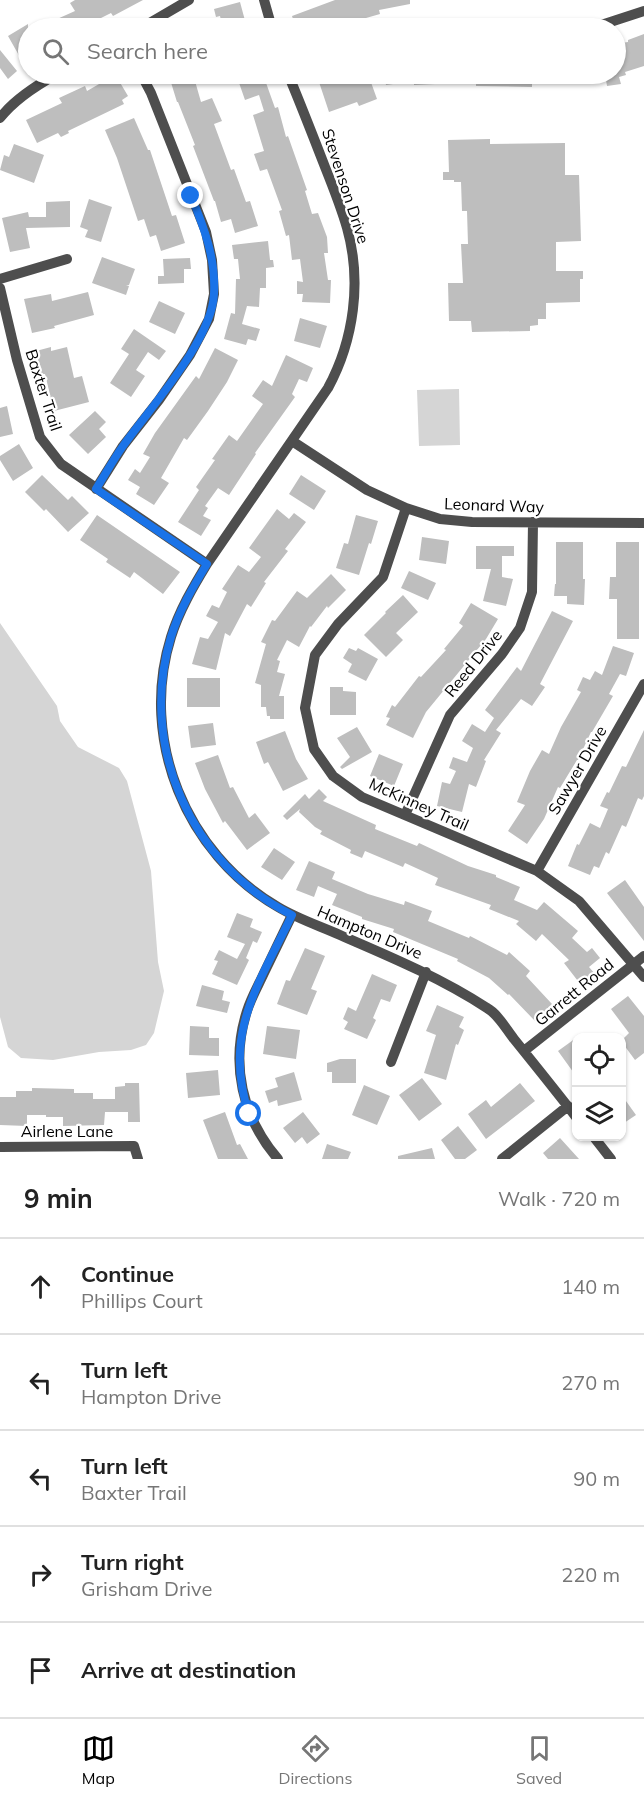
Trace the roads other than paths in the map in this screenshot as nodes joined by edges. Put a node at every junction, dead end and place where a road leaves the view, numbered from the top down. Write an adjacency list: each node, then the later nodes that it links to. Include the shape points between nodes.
1 (189, 0): 4 (street)
2 (264, 0): 5 (street)
3 (644, 11): 6 (street)
4 (158, 18)
5 (269, 18)
6 (623, 18)
7 (41, 84): 10 (street)
8 (146, 84): 15 (street, via 206,232 214,294 209,320 189,355)
9 (292, 84): 14 (street, Stevenson Drive, via 347,227 354,287 350,329 335,375)
10 (0, 118)
11 (67, 259): 12 (street)
12 (0, 279)
13 (0, 288): 15 (street, Baxter Trail, via 40,437 61,464)
14 (292, 441): 16 (street, Leonard Way, via 356,484); 19 (street, Hampton Drive)
15 (96, 489): 19 (street, Baxter Trail)
16 (406, 508): 17 (street, Leonard Way, via 457,521); 21 (street, McKinney Trail, via 383,577 338,624 315,655 305,708 314,749 333,776 362,797)
17 (533, 522): 18 (street, Leonard Way); 21 (street, Reed Drive, via 532,592 520,628 450,715)
18 (644, 523)
19 (207, 564): 23 (street, Hampton Drive, via 184,605 166,656 161,710 168,762 189,815 213,851 267,901)
20 (644, 684): 22 (street, Sawyer Drive)
21 (405, 815): 22 (street, McKinney Trail)
22 (537, 871): 25 (street, McKinney Trail, via 579,902)
23 (292, 915): 26 (street, Hampton Drive); 35 (street, via 247,1011 240,1046 239,1072 245,1100 256,1128)
24 (644, 956): 25 (street, Garrett Road)
25 (633, 964): 27 (street, McKinney Trail); 28 (street, Garrett Road)
26 (426, 972): 28 (street, Hampton Drive, via 490,1009); 29 (street)
27 (644, 977)
28 (524, 1051): 30 (street, Hampton Drive)
29 (391, 1062)
30 (568, 1106): 31 (street, Hampton Drive); 36 (street)
31 (572, 1111)
32 (596, 1141): 37 (street)
33 (0, 1147): 34 (street, Airlene Lane, via 134,1146)
34 (138, 1159)
35 (278, 1159)
36 (501, 1159)
37 (611, 1159)

